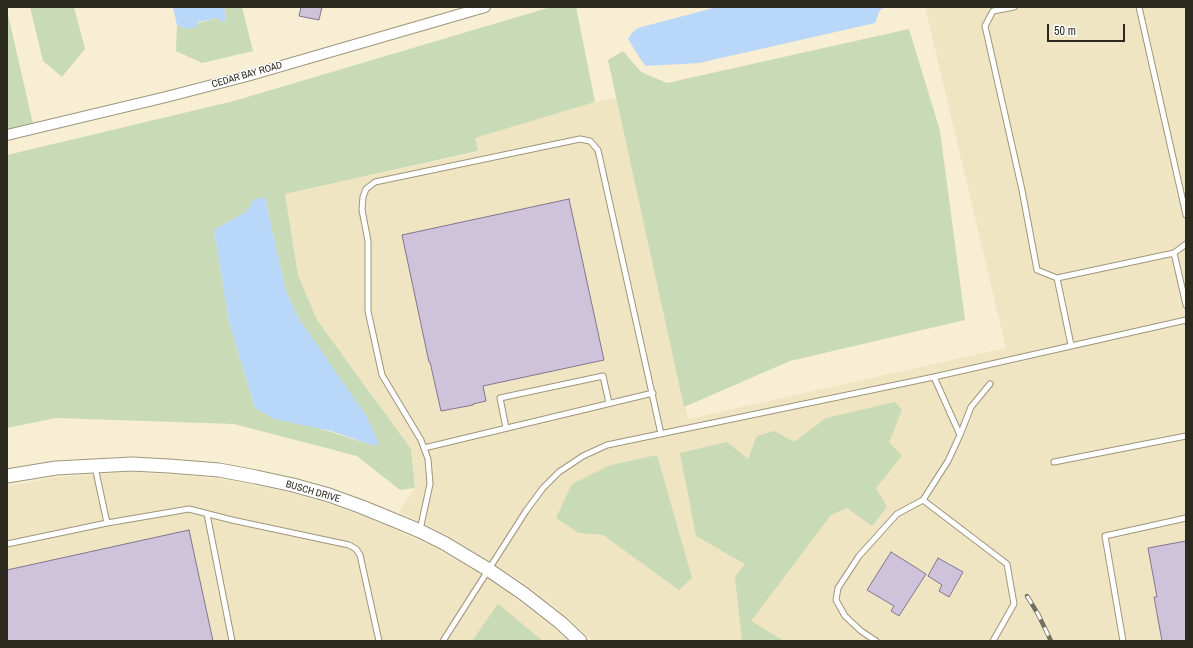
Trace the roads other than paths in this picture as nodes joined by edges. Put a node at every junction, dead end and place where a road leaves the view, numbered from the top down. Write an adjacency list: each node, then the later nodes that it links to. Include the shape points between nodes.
1 (486, 7): 4 (street, CEDAR BAY ROAD, via 166,98)
2 (1014, 7): 8 (lane, via 993,11 985,26 1022,190 1037,270)
3 (1140, 7): 5 (lane)
4 (7, 135)
5 (1186, 215)
6 (1186, 244): 7 (lane)
7 (1174, 253): 8 (lane); 9 (lane)
8 (1057, 278): 11 (lane)
9 (1186, 305)
10 (1186, 320): 11 (lane)
11 (1072, 345): 12 (lane)
12 (934, 377): 17 (lane); 18 (lane)
13 (990, 384): 18 (lane, via 971,407)
14 (653, 393): 15 (lane); 17 (lane); 20 (lane, via 598,150 590,141 580,139 375,182 366,190 362,210 368,241 368,311 382,375 412,423)
15 (609, 403): 16 (lane); 16 (lane, via 602,376 500,398)
16 (506, 428): 20 (lane)
17 (661, 434): 30 (lane, via 607,445 583,456 559,472 526,511)
18 (960, 435): 24 (lane, via 948,461)
19 (1186, 436): 21 (lane)
20 (424, 448): 28 (lane, via 428,459 430,484)
21 (1054, 462)
22 (95, 466): 23 (street, BUSCH DRIVE, via 56,468); 27 (lane); 28 (street, BUSCH DRIVE, via 169,466 219,470 256,477 329,496)
23 (7, 476)
24 (923, 500): 35 (lane, via 897,514 859,556 838,588 836,600 845,616); 36 (lane, via 1007,564 1014,604)
25 (207, 514): 27 (lane, via 189,509); 31 (lane); 32 (lane, via 349,545 356,549 360,555)
26 (1186, 518): 37 (lane, via 1105,536)
27 (107, 523): 29 (lane)
28 (420, 531): 30 (street, BUSCH DRIVE)
29 (7, 544)
30 (489, 570): 33 (lane); 34 (street, BUSCH DRIVE, via 524,594)
31 (232, 641)
32 (379, 641)
33 (443, 641)
34 (580, 641)
35 (876, 641)
36 (993, 641)
37 (1123, 641)

